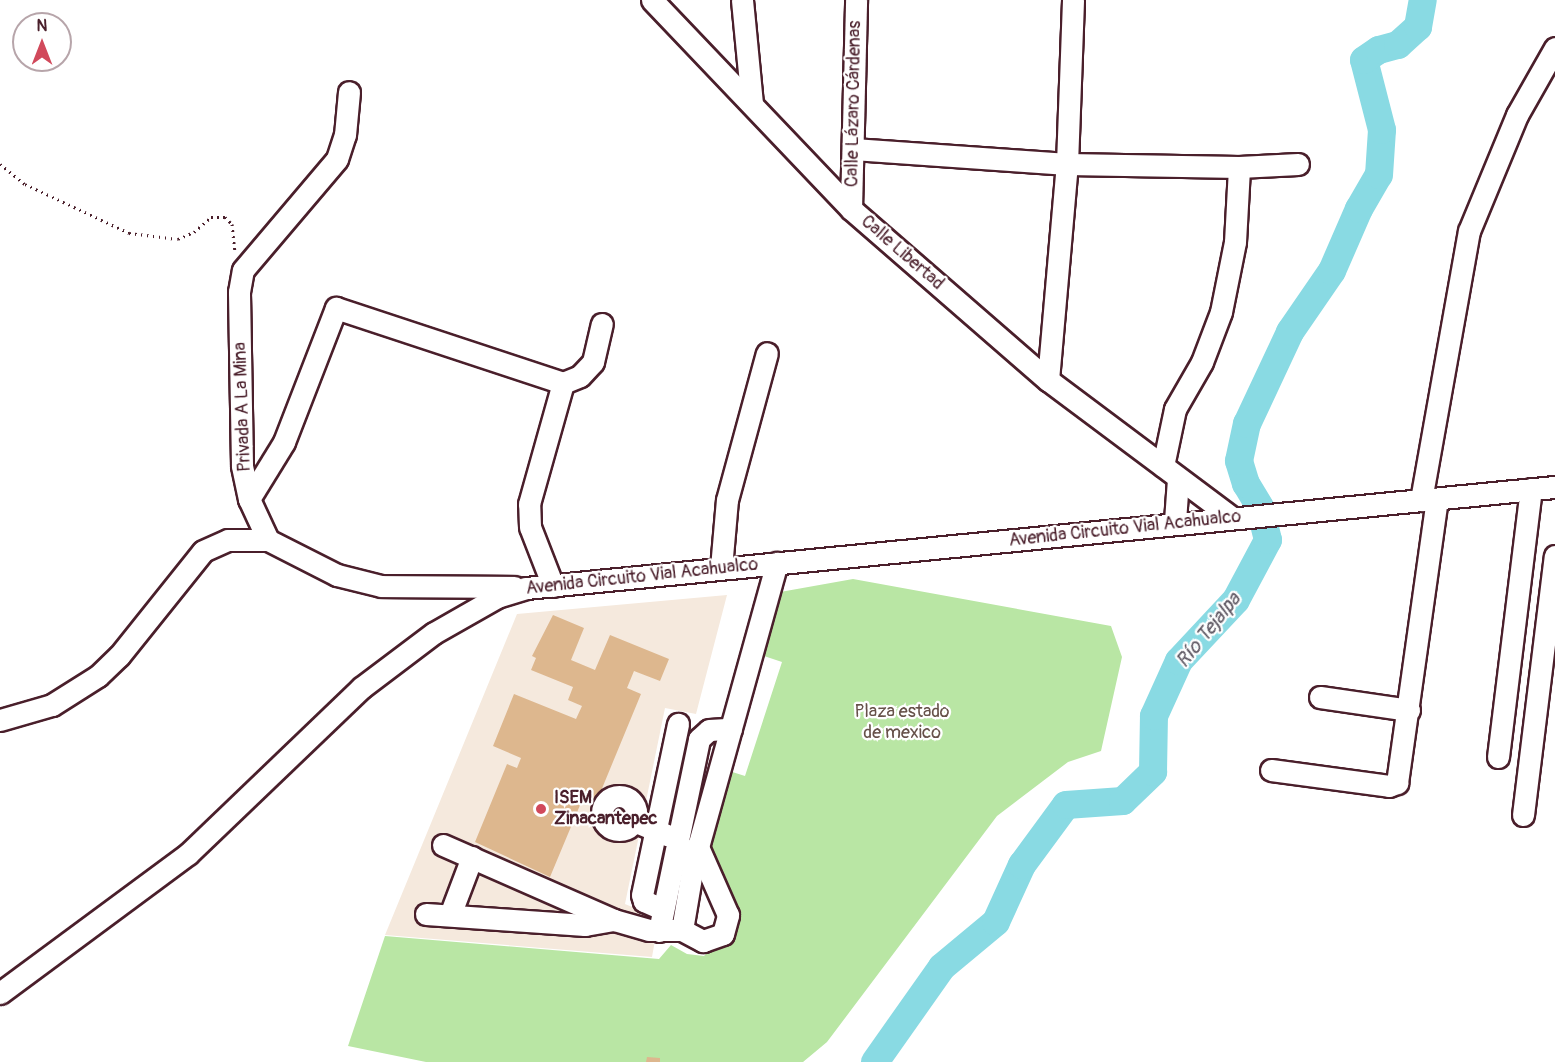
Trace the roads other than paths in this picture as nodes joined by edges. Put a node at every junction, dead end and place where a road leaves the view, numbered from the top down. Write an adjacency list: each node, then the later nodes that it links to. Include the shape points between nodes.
1 (652, 0): 7 (street, Calle Libertad)
2 (742, 0): 7 (street)
3 (856, 0): 8 (street, Calle Lázaro Cárdenas)
4 (1073, 0): 9 (street)
5 (1555, 48): 21 (street, via 1517,116 1469,231)
6 (349, 92): 20 (street, Privada A La Mina, via 345,135 337,159 243,270 242,465)
7 (752, 104): 12 (street, Calle Libertad)
8 (853, 149): 9 (street); 12 (street, Calle Lázaro Cárdenas)
9 (1067, 164): 11 (street); 15 (street)
10 (1298, 164): 11 (street)
11 (1239, 167): 17 (street, via 1235,242 1223,302 1202,362 1175,409)
12 (851, 209): 15 (street, Calle Libertad)
13 (602, 324): 16 (street, via 593,362 580,376)
14 (767, 353): 27 (street, via 727,500)
15 (1048, 380): 17 (street, Calle Libertad)
16 (563, 383): 20 (street, via 336,308 284,442); 28 (street, via 529,504 530,527)
17 (1170, 472): 22 (street, Calle Libertad); 23 (street)
18 (1531, 489): 19 (street, Avenida Circuito Vial Acahualco); 21 (street, Avenida Circuito Vial Acahualco); 30 (street)
19 (1555, 491)
20 (249, 499): 24 (street, Privada A La Mina)
21 (1429, 500): 22 (street, Avenida Circuito Vial Acahualco); 33 (street)
22 (1239, 517): 23 (street, Avenida Circuito Vial Acahualco)
23 (1176, 521): 26 (street, Avenida Circuito Vial Acahualco)
24 (268, 540): 29 (street, via 360,582 410,588); 34 (street, via 228,540 203,551 119,656 98,676 52,705)
25 (1555, 556): 31 (street)
26 (777, 563): 27 (street, Avenida Circuito Vial Acahualco); 36 (street)
27 (721, 568): 28 (street, Avenida Circuito Vial Acahualco)
28 (553, 586): 29 (street, Avenida Circuito Vial Acahualco)
29 (526, 588): 52 (street, Avenida Circuito Vial Acahualco, via 497,597 455,620 361,688 188,854)
30 (1512, 646): 31 (street); 37 (street)
31 (1543, 651): 39 (street)
32 (1320, 697): 33 (street)
33 (1409, 710): 38 (street, via 1399,780 1394,785)
34 (0, 720)
35 (678, 723): 41 (street)
36 (731, 729): 42 (street, via 709,730 699,739); 44 (street)
37 (1498, 757)
38 (1271, 770)
39 (1523, 815)
40 (622, 831): 41 (street)
41 (656, 831): 42 (street); 46 (street, via 642,895 644,901)
42 (676, 838): 44 (street); 46 (street)
43 (443, 845): 45 (street)
44 (698, 847): 50 (street); 50 (street, via 729,924 723,934 710,940 695,938)
45 (472, 857): 48 (street); 49 (street)
46 (662, 909): 51 (street)
47 (426, 914): 48 (street)
48 (450, 915): 49 (street, via 585,925)
49 (614, 920): 51 (street)
50 (682, 930): 51 (street)
51 (659, 931)
52 (0, 993)

